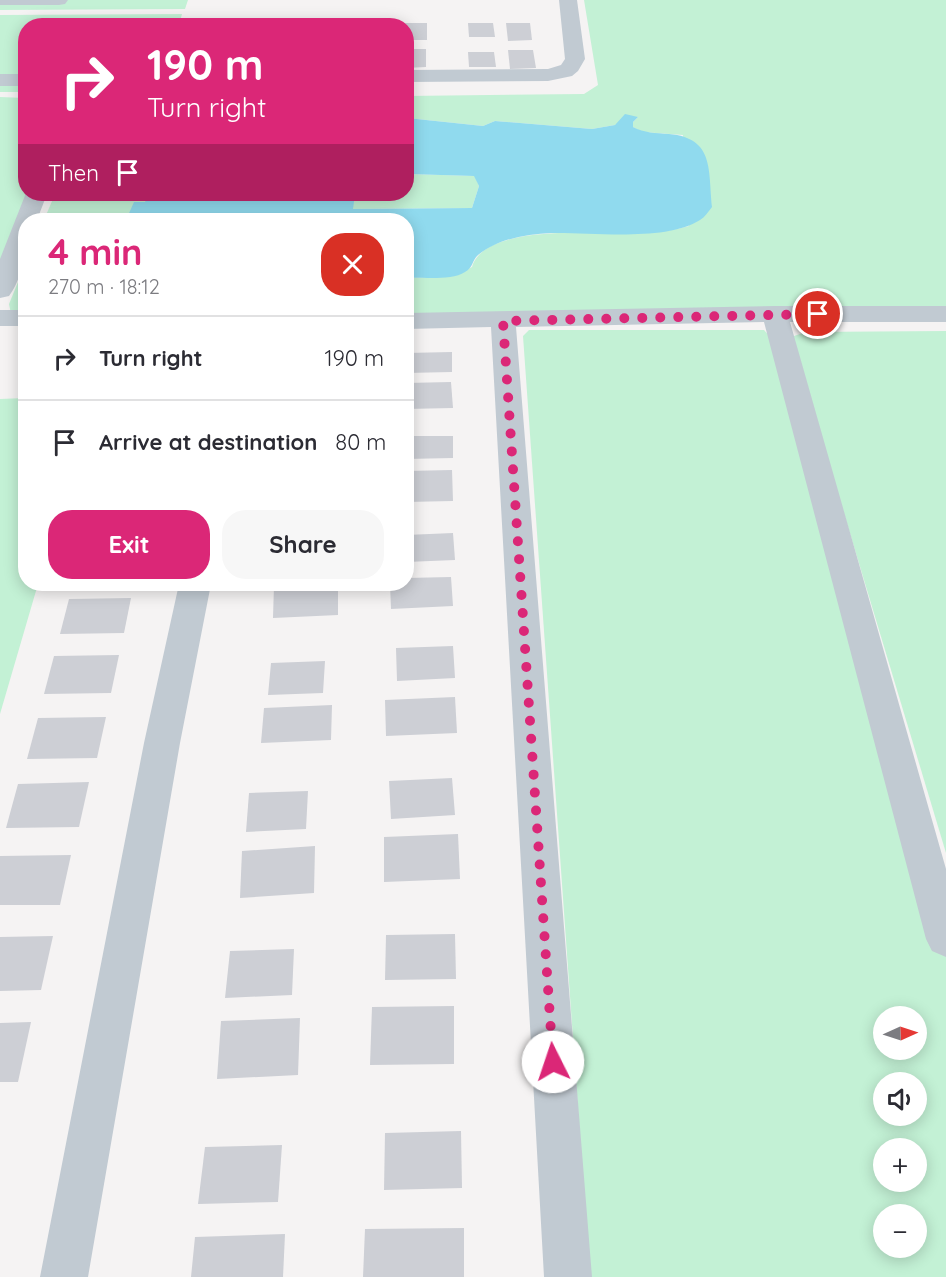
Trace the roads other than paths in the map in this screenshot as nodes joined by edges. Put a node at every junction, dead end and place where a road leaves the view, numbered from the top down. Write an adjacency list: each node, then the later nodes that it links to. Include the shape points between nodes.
1 (0, 0): 2 (street)
2 (58, 0)
3 (568, 0): 4 (street, via 575,59 566,72)
4 (414, 76)
5 (0, 80): 6 (street)
6 (18, 80)
7 (18, 243): 8 (street)
8 (0, 291)
9 (775, 314): 10 (street); 14 (street); 16 (street)
10 (946, 314)
11 (0, 318): 12 (street)
12 (18, 318)
13 (414, 321): 14 (street)
14 (503, 321): 18 (street)
15 (194, 591): 17 (street)
16 (946, 939)
17 (64, 1277)
18 (568, 1277)

